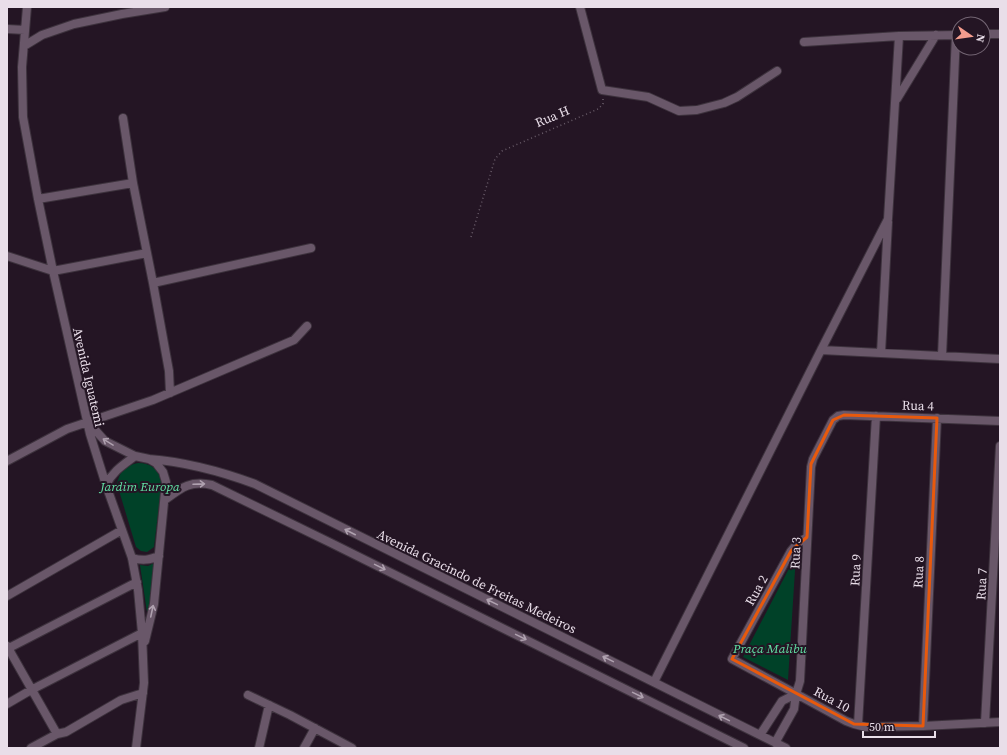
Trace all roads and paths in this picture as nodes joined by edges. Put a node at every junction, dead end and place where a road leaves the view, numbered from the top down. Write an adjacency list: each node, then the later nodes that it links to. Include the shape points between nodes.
1 (27, 7): 5 (street, Avenida Iguatemi)
2 (165, 7): 10 (street, via 74,24 42,35)
3 (580, 7): 13 (street)
4 (7, 29): 5 (street)
5 (25, 30): 10 (street, Avenida Iguatemi)
6 (936, 35): 7 (street); 8 (street); 14 (street)
7 (951, 35)
8 (899, 36): 9 (street); 14 (street)
9 (804, 42)
10 (24, 46): 17 (street, Avenida Iguatemi, via 23,117)
11 (957, 56): 28 (street)
12 (778, 71): 13 (street, via 737,97 697,110 679,110 637,94)
13 (602, 90): 19 (path, Rua H, via 603,104 598,109 499,154)
14 (895, 101): 18 (street)
15 (123, 118): 16 (street)
16 (133, 183): 17 (street); 21 (street)
17 (38, 199): 23 (street, Avenida Iguatemi)
18 (888, 219): 26 (street); 27 (street)
19 (471, 237)
20 (311, 248): 24 (street)
21 (148, 253): 23 (street); 24 (street)
22 (7, 256): 23 (street)
23 (52, 271): 35 (street, Avenida Iguatemi)
24 (154, 283): 30 (street, via 169,371)
25 (307, 326): 30 (street, via 294,340)
26 (821, 350): 27 (street); 52 (street)
27 (881, 353): 28 (street)
28 (942, 356): 29 (street)
29 (1000, 359)
30 (170, 393): 35 (street)
31 (876, 416): 32 (street, Rua 4, via 844,415); 33 (street, Rua 4); 61 (street, Rua 9)
32 (835, 418): 43 (street, Rua 3, via 811,464)
33 (937, 418): 34 (street, Rua 4); 62 (street, Rua 8)
34 (1000, 421)
35 (87, 422): 37 (street, Avenida Gracindo de Freitas Medeiros, one-way to 35, via 105,441); 39 (street, via 67,429); 40 (street, Avenida Iguatemi)
36 (1000, 446): 60 (street, Rua 7)
37 (135, 456): 38 (street, Avenida Gracindo de Freitas Medeiros); 40 (street, via 116,470)
38 (149, 459): 41 (street, via 163,472 166,482); 52 (street, Avenida Gracindo de Freitas Medeiros, one-way to 38, via 255,484 204,468)
39 (7, 461)
40 (106, 485): 42 (street, Avenida Iguatemi)
41 (165, 500): 44 (street); 72 (street, one-way to 72, via 184,486 198,483 212,485)
42 (122, 530): 45 (street, Avenida Iguatemi); 47 (street)
43 (807, 537): 51 (street, Rua 2, via 791,551); 55 (street, Rua 3, via 800,681)
44 (159, 556): 45 (street, via 150,560); 50 (street, one-way to 44, via 154,604)
45 (132, 558): 46 (street, Avenida Iguatemi)
46 (137, 582): 48 (street, Avenida Iguatemi); 49 (street)
47 (7, 596)
48 (142, 633): 50 (street, Avenida Iguatemi); 53 (street)
49 (7, 648): 53 (street)
50 (143, 649): 54 (street, Avenida Iguatemi)
51 (732, 659): 55 (street, Rua 10)
52 (654, 682): 65 (street, Avenida Gracindo de Freitas Medeiros, one-way to 52)
53 (31, 690): 57 (street); 64 (street)
54 (143, 692): 64 (street, via 122,700 66,732); 68 (street, Avenida Iguatemi)
55 (796, 694): 61 (street, Rua 10); 65 (street, via 782,701); 66 (street, Rua 3, via 794,709)
56 (248, 695): 58 (street)
57 (7, 704)
58 (269, 705): 63 (street); 69 (street)
59 (1000, 722): 60 (street, Rua 10)
60 (985, 723): 62 (street, Rua 10)
61 (858, 725): 62 (street, Rua 10)
62 (923, 726)
63 (315, 728): 70 (street); 71 (street)
64 (57, 734): 67 (street)
65 (760, 735): 66 (street, Avenida Gracindo de Freitas Medeiros)
66 (775, 743): 73 (street, Avenida Gracindo de Freitas Medeiros)
67 (31, 748)
68 (136, 748)
69 (259, 748)
70 (304, 748)
71 (352, 748)
72 (744, 748)
73 (786, 748)

